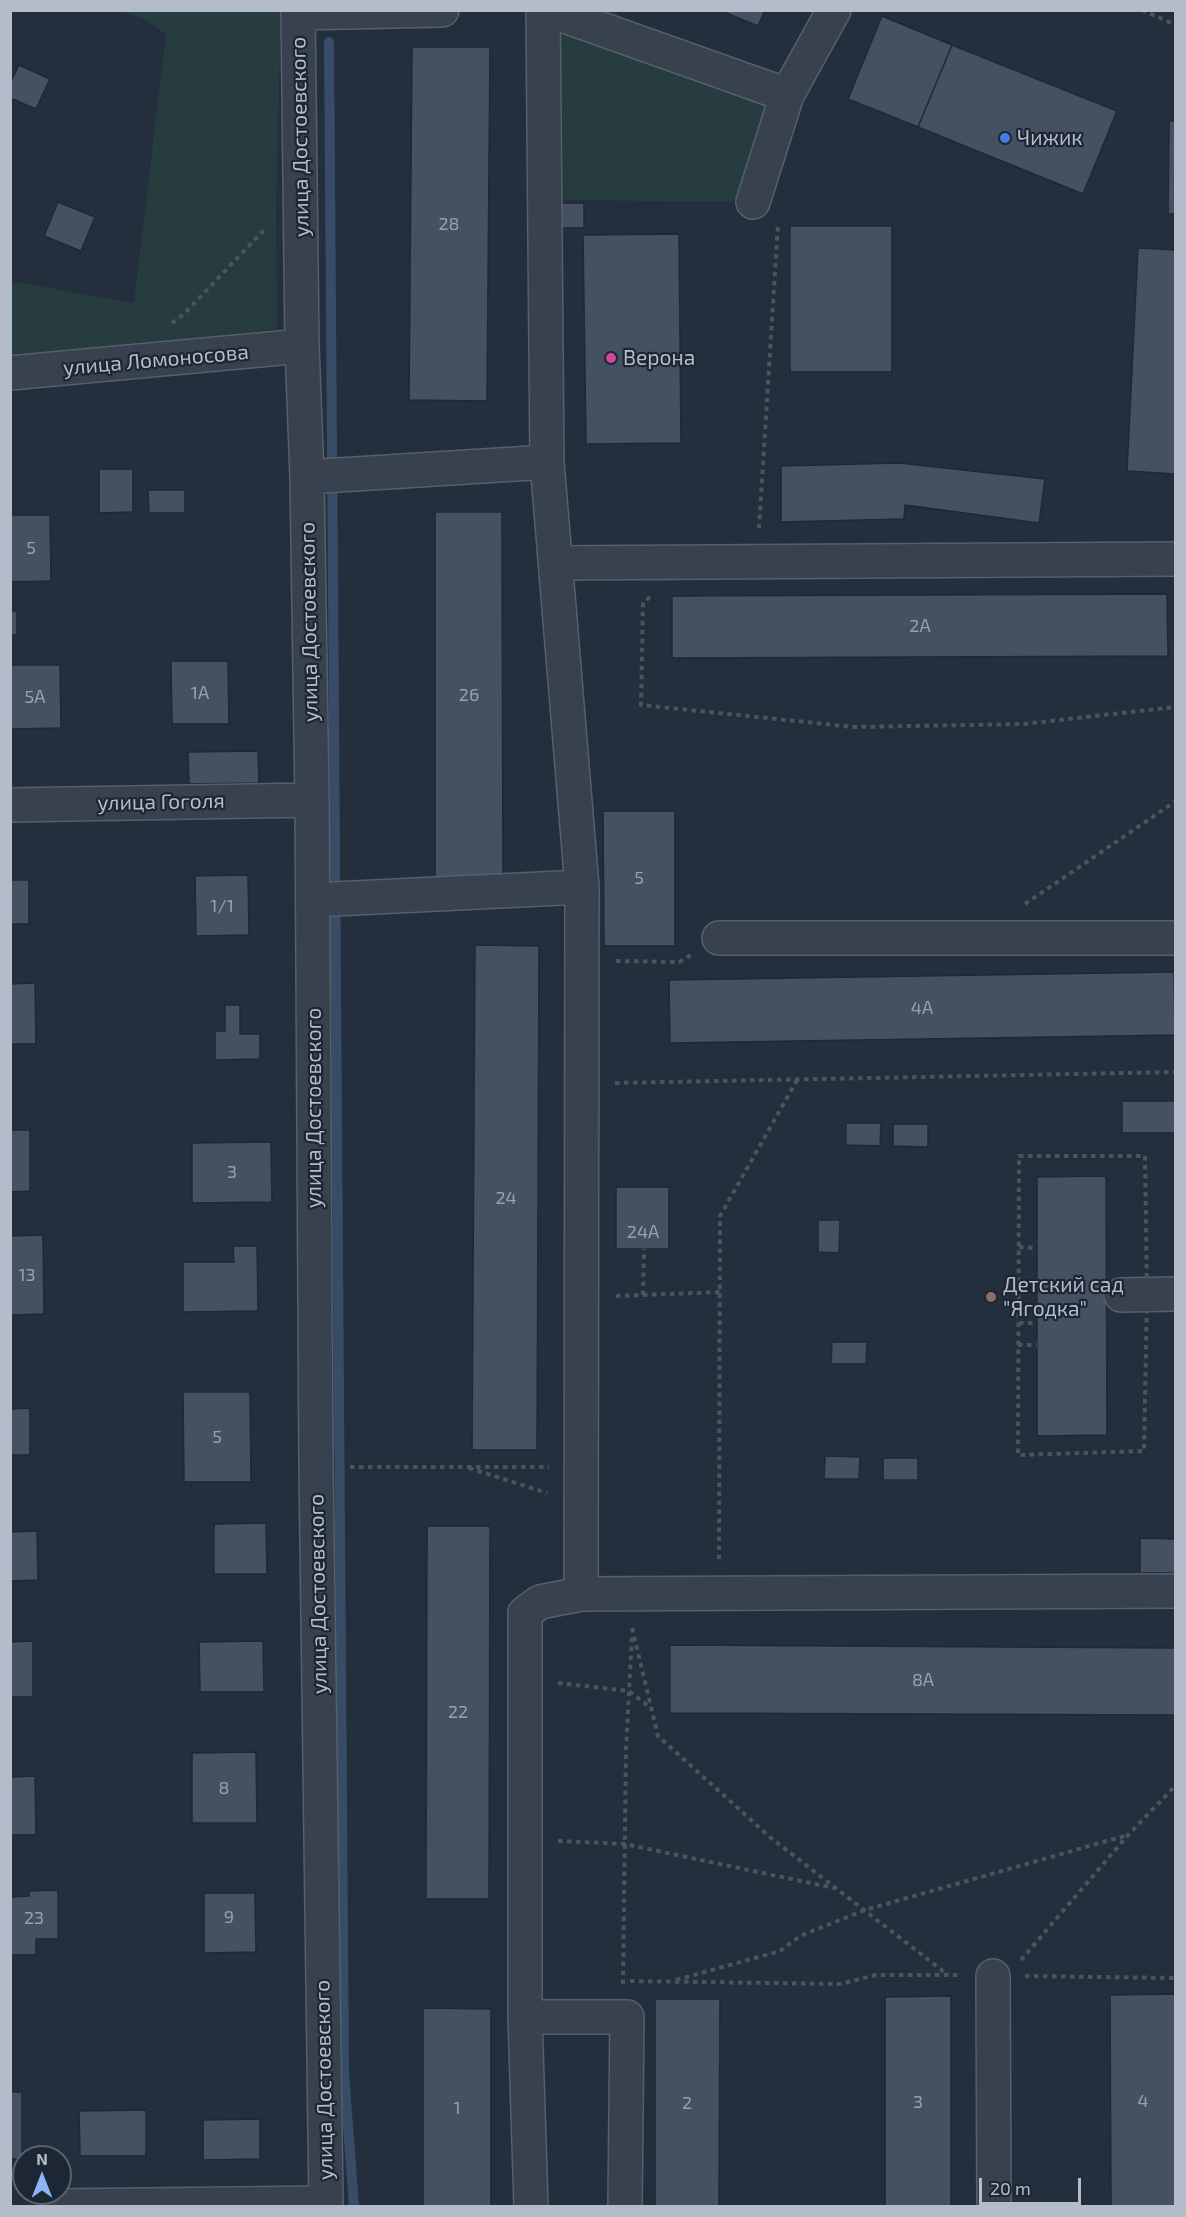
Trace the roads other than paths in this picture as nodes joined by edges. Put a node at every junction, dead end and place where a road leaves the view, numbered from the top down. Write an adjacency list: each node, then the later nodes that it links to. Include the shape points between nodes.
1 (442, 10): 5 (street)
2 (543, 10): 10 (street)
3 (548, 10): 6 (street)
4 (834, 10): 6 (street)
5 (298, 12): 8 (street, улица Достоевского)
6 (787, 95): 7 (street)
7 (753, 202)
8 (302, 346): 9 (street, улица Ломоносова); 11 (street, улица Достоевского)
9 (10, 373)
10 (547, 462): 11 (street); 13 (street)
11 (307, 477): 14 (street, улица Достоевского)
12 (1176, 559): 13 (street)
13 (556, 563): 16 (street)
14 (312, 800): 15 (street, улица Гоголя); 17 (street, улица Достоевского)
15 (10, 805)
16 (582, 887): 17 (street); 21 (street)
17 (313, 900): 24 (street, улица Достоевского)
18 (719, 938): 19 (street)
19 (1176, 938)
20 (1176, 1591): 21 (street)
21 (581, 1594): 23 (street, via 540,1602 525,1614)
22 (1000, 1976): 28 (street)
23 (525, 2017): 26 (street); 27 (street, via 627,2017)
24 (326, 2205): 25 (street)
25 (56, 2206)
26 (531, 2206)
27 (625, 2206)
28 (994, 2206)

